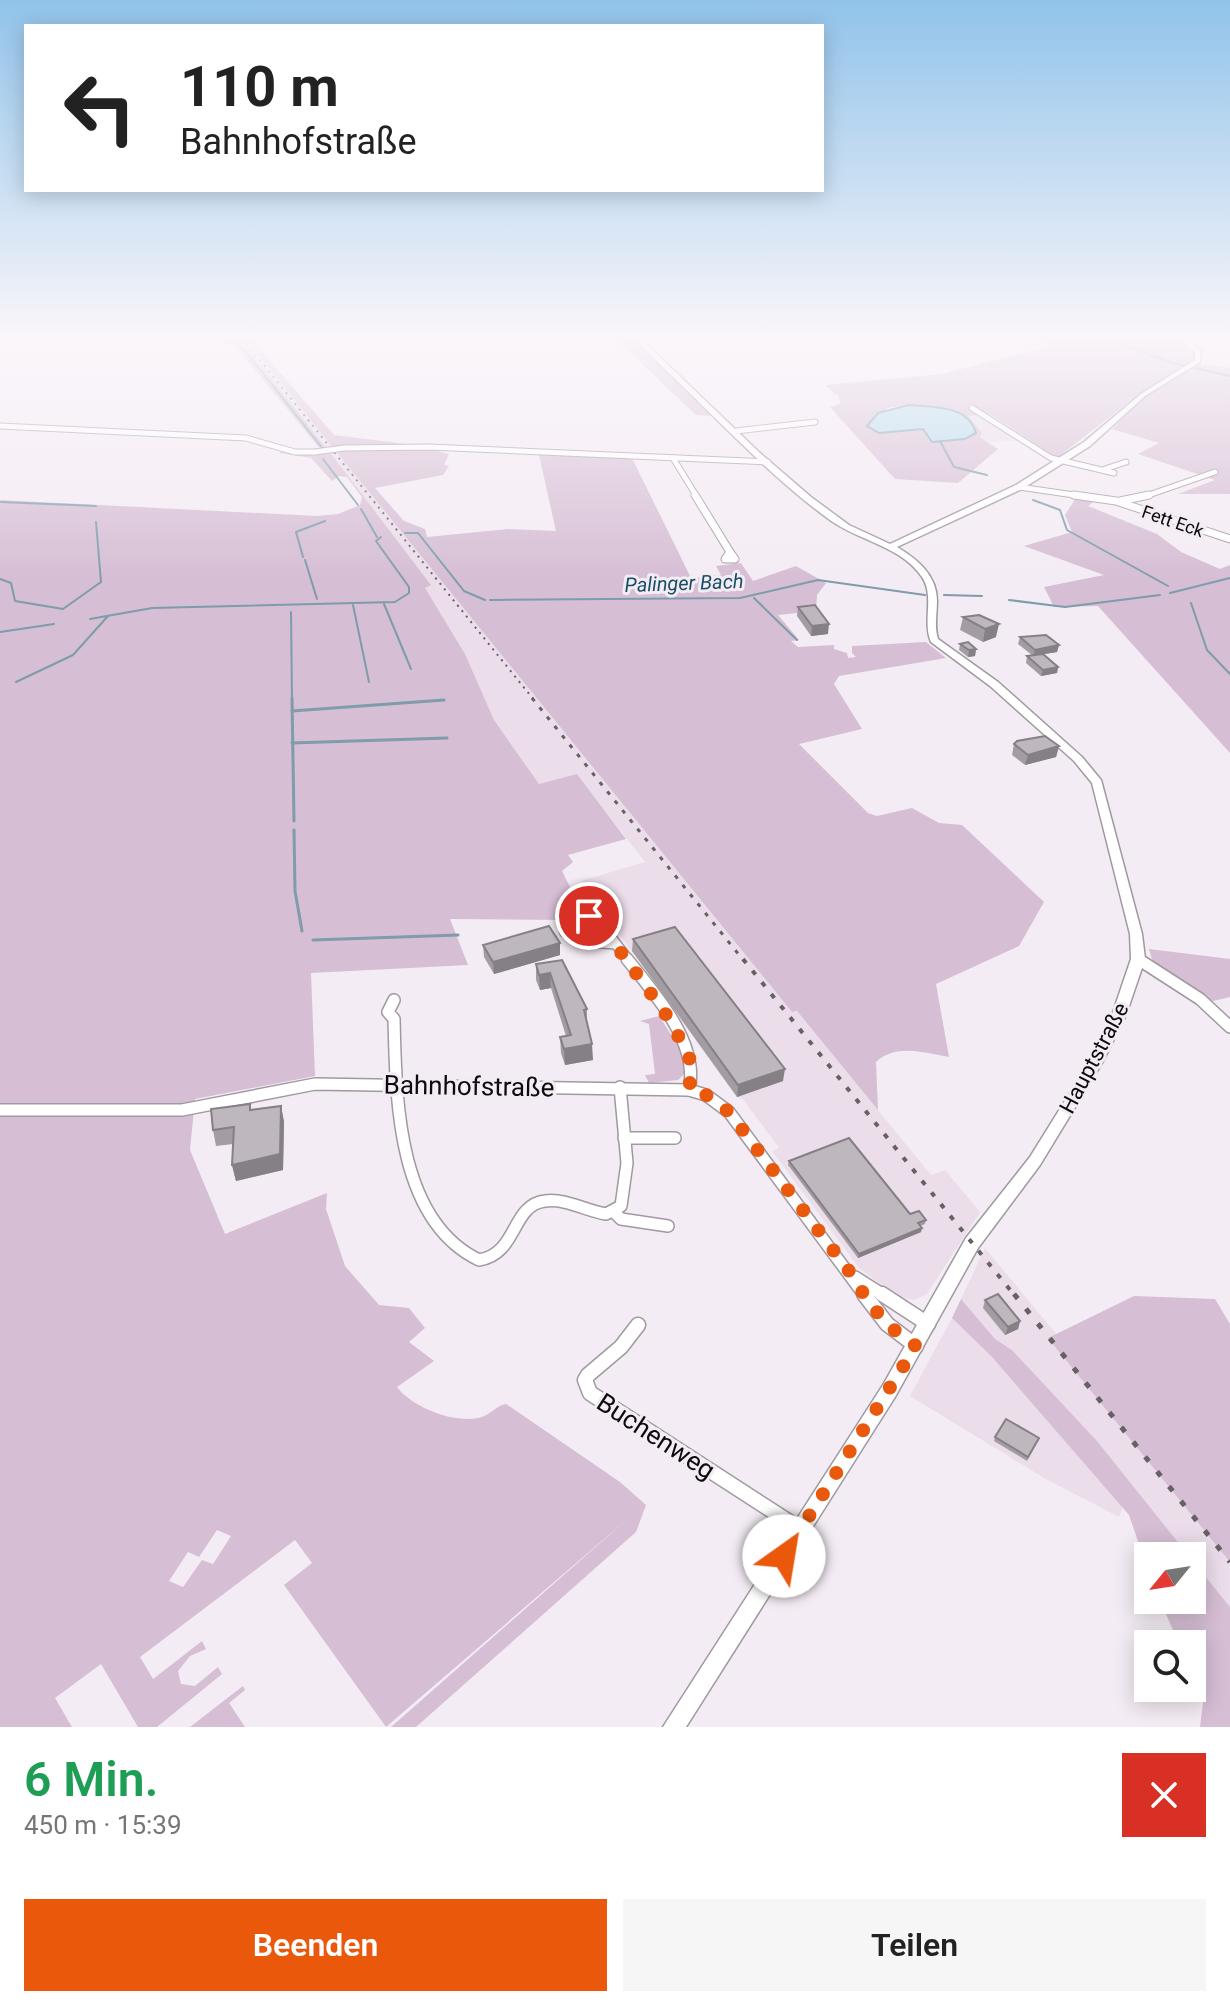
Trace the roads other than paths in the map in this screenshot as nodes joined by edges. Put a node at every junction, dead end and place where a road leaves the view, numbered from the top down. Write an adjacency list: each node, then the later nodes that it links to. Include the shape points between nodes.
1 (722, 419): 6 (main road, Hauptstraße)
2 (988, 419): 8 (street)
3 (1119, 419): 8 (main road)
4 (815, 422): 6 (street)
5 (0, 426): 7 (street, bridge, via 246,438 299,453 429,447)
6 (736, 431): 9 (main road, Hauptstraße)
7 (673, 458): 9 (street); 18 (street)
8 (1060, 460): 11 (street); 14 (main road)
9 (768, 462): 17 (main road, Hauptstraße, via 834,519)
10 (1126, 462): 11 (street)
11 (1105, 469): 13 (street)
12 (1215, 472): 15 (street, Fett Eck)
13 (1114, 473)
14 (1019, 487): 15 (street, Fett Eck); 17 (main road)
15 (1116, 501): 16 (street, Fett Eck)
16 (1230, 539)
17 (888, 543): 20 (main road, Hauptstraße, via 924,573 933,596 929,630 934,640 1018,705 1097,782)
18 (730, 552)
19 (615, 944): 19 (street, via 589,942 565,932 571,921 589,916); 25 (street, via 687,1051 692,1067)
20 (1138, 959): 22 (street, via 1200,999); 32 (main road, Hauptstraße, via 1123,1006 1095,1063 1035,1161 972,1243)
21 (394, 1000): 23 (street, via 388,1012 394,1019)
22 (1230, 1027)
23 (397, 1085): 24 (street, Bahnhofstraße); 26 (street, Bahnhofstraße, via 304,1084 182,1110); 29 (street, via 399,1133 408,1170 437,1222 475,1259 486,1261 504,1250 527,1210 539,1202)
24 (620, 1087): 25 (street, Bahnhofstraße); 27 (street)
25 (689, 1090): 31 (street, Bahnhofstraße, via 729,1112)
26 (0, 1110)
27 (624, 1138): 28 (street); 29 (street, via 626,1186)
28 (675, 1138)
29 (614, 1212): 30 (street, via 621,1219)
30 (668, 1226)
31 (852, 1275): 32 (street, Bahnhofstraße); 34 (street, Bahnhofstraße, via 885,1322)
32 (928, 1324): 34 (main road, Hauptstraße)
33 (638, 1325): 35 (street, Buchenweg, via 589,1372 585,1380 590,1393)
34 (916, 1346): 35 (main road, Hauptstraße)
35 (800, 1529): 36 (main road, Hauptstraße)
36 (674, 1727)

